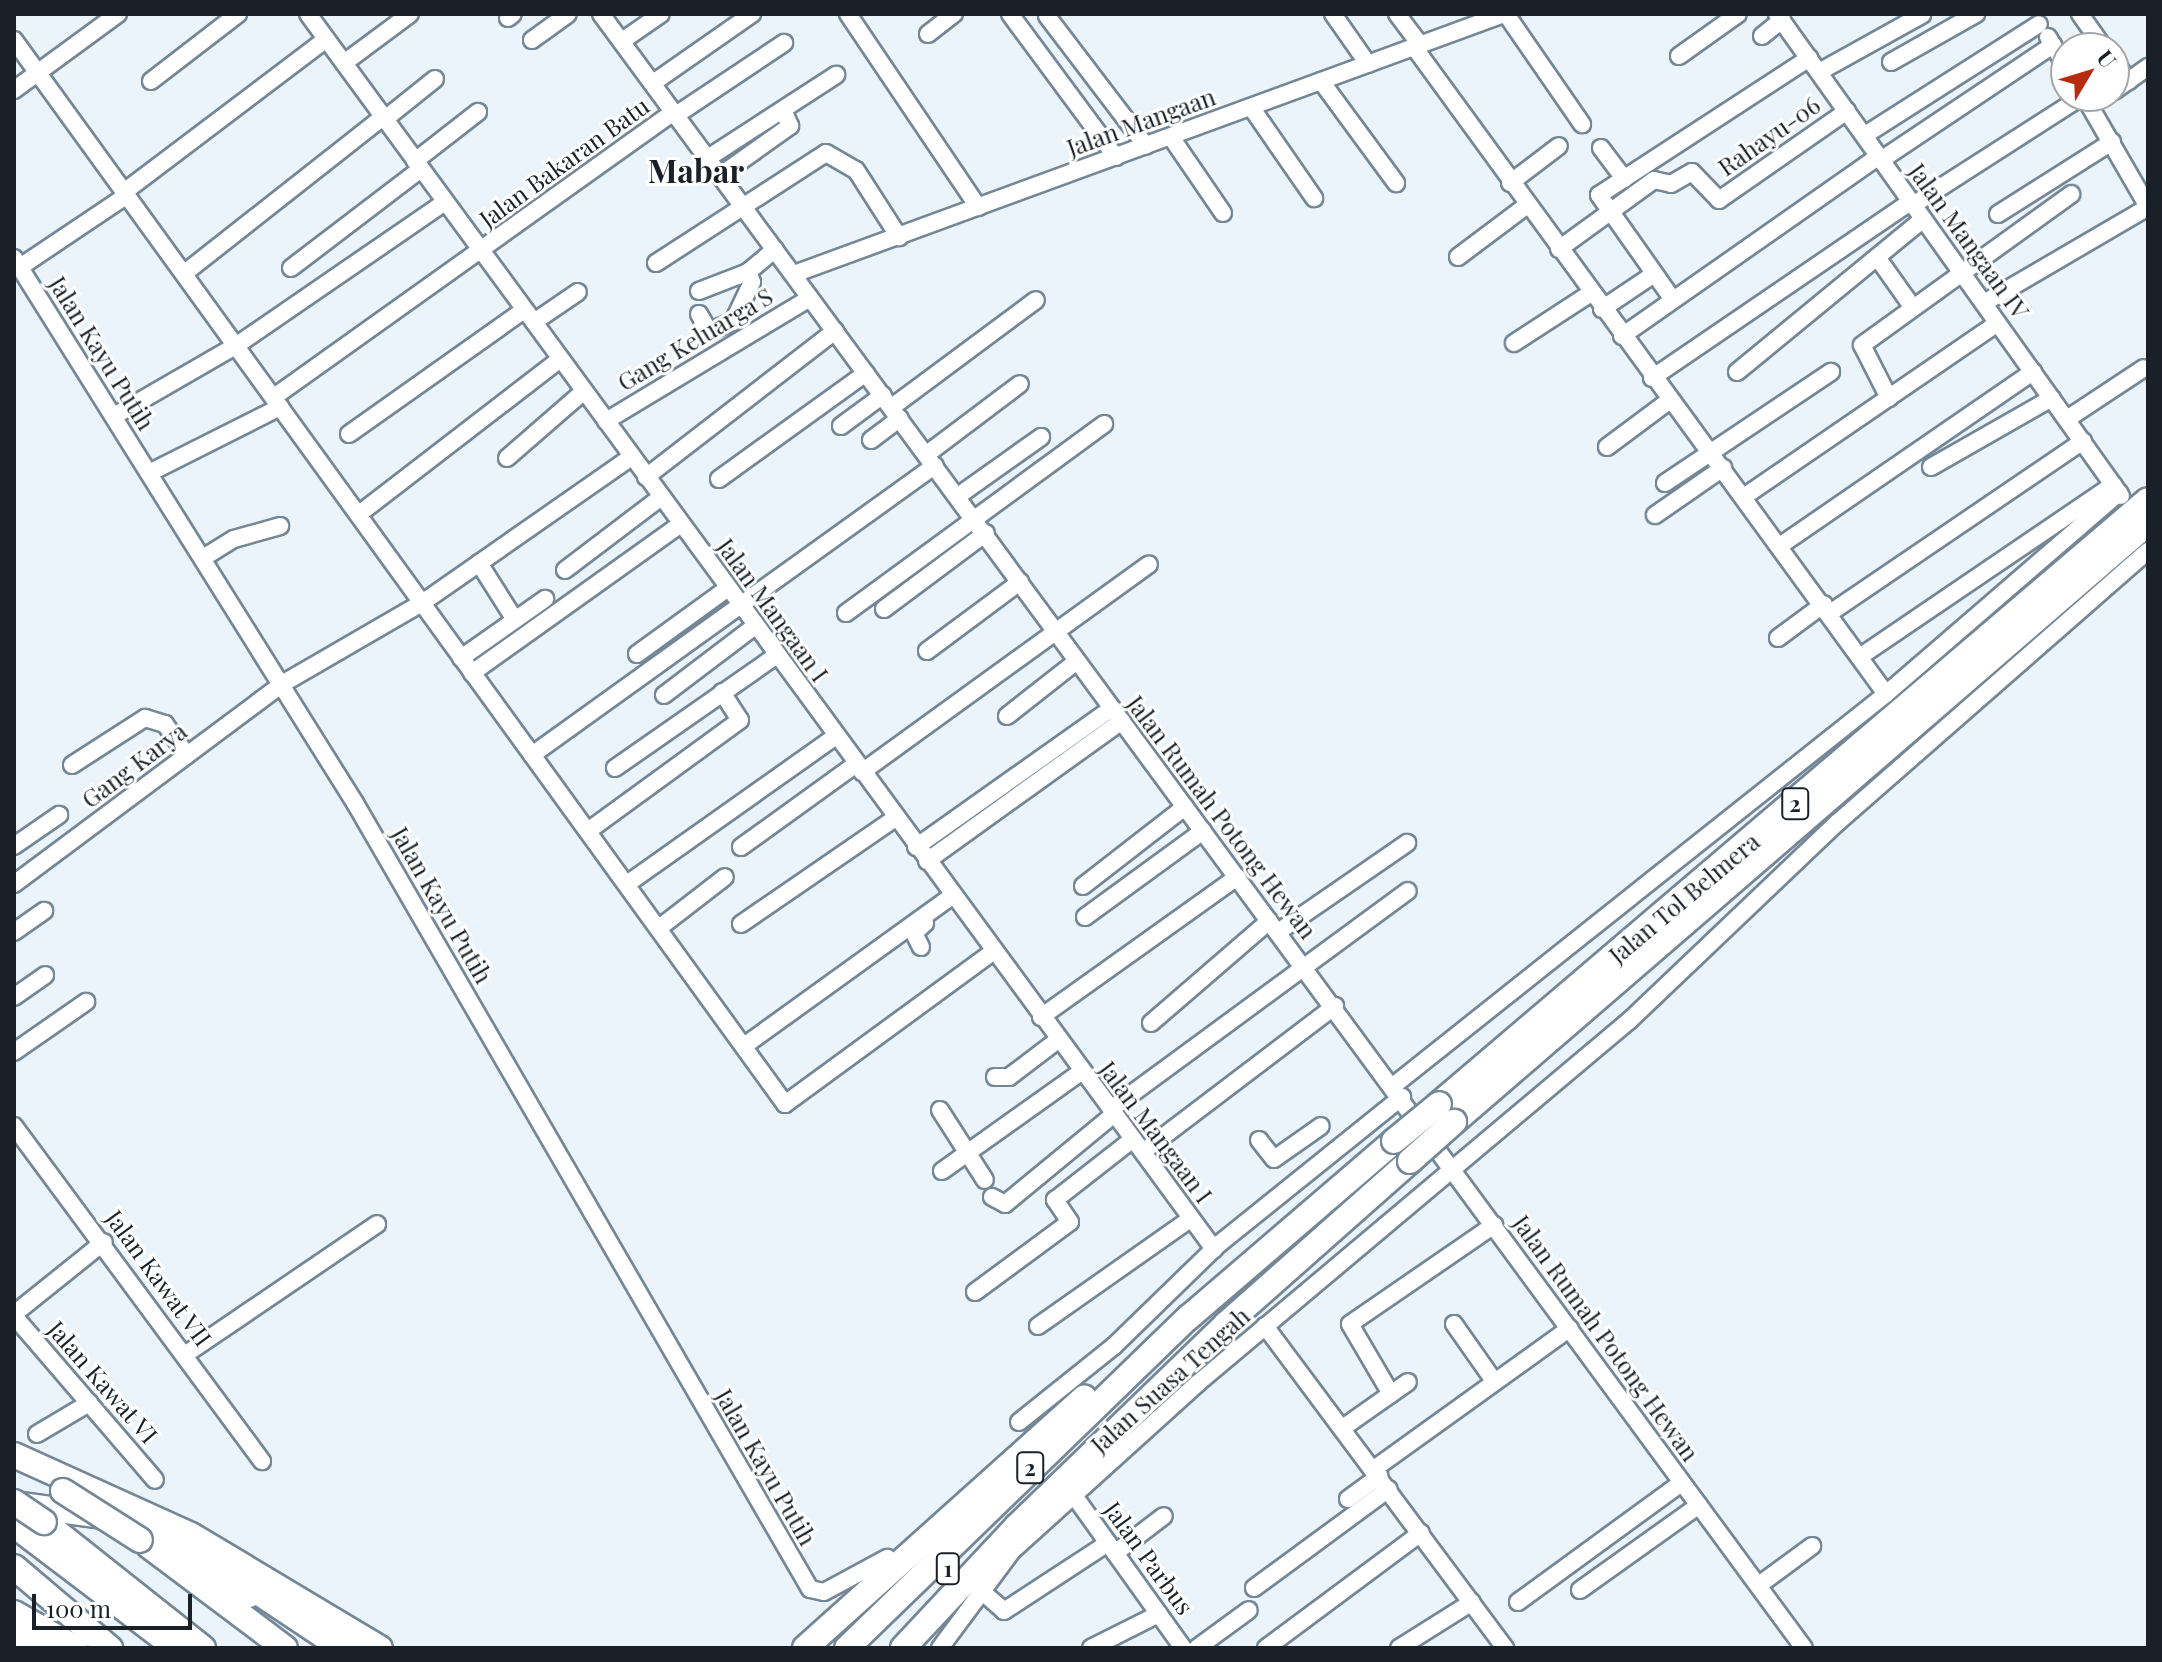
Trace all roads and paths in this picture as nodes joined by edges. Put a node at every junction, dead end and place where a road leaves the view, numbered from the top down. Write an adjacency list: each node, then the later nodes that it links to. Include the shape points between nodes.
1 (118, 14): 40 (street)
2 (238, 14): 44 (street)
3 (308, 14): 26 (street, Jalan Mangaan I)
4 (410, 14): 36 (street)
5 (568, 14): 28 (street)
6 (601, 14): 30 (street, Jalan Rumah Potong Hewan)
7 (661, 14): 30 (street)
8 (752, 14): 46 (street)
9 (848, 14): 78 (street)
10 (954, 14): 24 (street)
11 (1010, 14): 63 (street)
12 (1333, 14): 37 (street)
13 (1397, 14): 32 (street)
14 (1505, 14): 22 (street, Jalan Mangaan); 56 (street)
15 (1738, 14): 34 (street)
16 (1976, 14): 35 (street)
17 (2080, 14): 23 (street)
18 (1922, 15): 38 (street)
19 (1047, 16): 60 (street)
20 (1780, 17): 25 (street); 38 (street, Jalan Mangaan IV)
21 (2036, 19): 29 (street); 57 (street)
22 (1471, 20): 32 (street, Jalan Mangaan)
23 (2093, 32)
24 (928, 34)
25 (1762, 36)
26 (326, 39): 36 (street, Jalan Mangaan I); 72 (street)
27 (14, 40): 40 (street)
28 (532, 40)
29 (2050, 40)
30 (622, 41): 46 (street, Jalan Rumah Potong Hewan)
31 (784, 43): 54 (street, Jalan Bakaran Batu)
32 (1417, 46): 37 (street, Jalan Mangaan); 71 (street)
33 (2050, 47): 65 (street)
34 (1679, 56)
35 (1891, 62)
36 (344, 63): 55 (street, Jalan Mangaan I)
37 (1368, 64): 45 (street, Jalan Mangaan)
38 (1814, 65): 49 (street, Jalan Mangaan IV); 68 (street)
39 (2148, 67): 43 (street)
40 (39, 74): 47 (street); 72 (street)
41 (836, 75): 51 (street)
42 (435, 79): 55 (street)
43 (2130, 80)
44 (151, 81)
45 (1321, 81): 48 (street, Jalan Mangaan); 70 (street)
46 (653, 83): 54 (street, Jalan Rumah Potong Hewan)
47 (14, 90)
48 (1251, 107): 58 (street, Jalan Mangaan); 74 (street)
49 (1847, 111): 57 (street, Jalan Mangaan IV); 69 (street, Rahayu-06, via 1719,200 1692,172 1671,184)
50 (478, 112): 66 (street)
51 (784, 112): 64 (street); 67 (street, via 790,126)
52 (2067, 112): 80 (street)
53 (2093, 112): 59 (street)
54 (675, 114): 64 (street, Jalan Rumah Potong Hewan); 87 (street, Jalan Bakaran Batu)
55 (384, 118): 66 (street, Jalan Mangaan I); 94 (street)
56 (1582, 124)
57 (1865, 135): 65 (street, Jalan Mangaan IV)
58 (1171, 137): 60 (street, Jalan Mangaan); 81 (street)
59 (2112, 142): 79 (street); 83 (street)
60 (1146, 146): 63 (street, Jalan Mangaan)
61 (1559, 146): 71 (street)
62 (1601, 148): 68 (street)
63 (1116, 157): 78 (street, Jalan Mangaan)
64 (708, 158): 67 (street, Jalan Rumah Potong Hewan)
65 (1880, 158): 80 (street, Jalan Mangaan IV); 101 (street)
66 (418, 165): 75 (street, Jalan Mangaan I); 92 (street)
67 (721, 175): 77 (street, Jalan Rumah Potong Hewan)
68 (1627, 177): 69 (street); 82 (street, via 1599,195)
69 (1654, 180): 82 (street)
70 (1396, 183)
71 (1510, 183): 76 (street)
72 (125, 193): 90 (street); 94 (street)
73 (2071, 194): 93 (street)
74 (1314, 198)
75 (445, 202): 87 (street, Jalan Mangaan I); 113 (street)
76 (1526, 206): 86 (street); 88 (street)
77 (744, 207): 84 (street, via 832,153 856,170); 85 (street, Jalan Rumah Potong Hewan); 91 (street)
78 (978, 207): 84 (street, Jalan Mangaan)
79 (2148, 207): 104 (street)
80 (1916, 208): 89 (street); 93 (street, Jalan Mangaan IV); 120 (street)
81 (1223, 213)
82 (1607, 214): 86 (street); 97 (street)
83 (1998, 214)
84 (899, 237): 96 (street, Jalan Mangaan)
85 (775, 249): 95 (street); 96 (street, Jalan Rumah Potong Hewan)
86 (1559, 249): 100 (street)
87 (482, 252): 108 (street, Jalan Mangaan I); 126 (street, Jalan Bakaran Batu)
88 (1458, 257)
89 (1877, 257): 105 (street); 116 (street)
90 (17, 263): 128 (street, Jalan Kayu Putih)
91 (656, 263)
92 (291, 268)
93 (1961, 271): 104 (street, Jalan Mangaan IV); 105 (street)
94 (186, 272): 113 (street)
95 (748, 272): 98 (street); 107 (street, via 752,282 733,322 709,331)
96 (794, 274): 102 (street, Jalan Rumah Potong Hewan)
97 (1654, 274): 101 (street); 106 (street)
98 (699, 291)
99 (578, 292): 108 (street)
100 (1591, 293): 106 (street); 112 (street)
101 (1671, 297): 111 (street)
102 (810, 298): 110 (street, Jalan Rumah Potong Hewan); 130 (street, Gang Keluarga S)
103 (1036, 300): 127 (street)
104 (1984, 303): 109 (street, Jalan Mangaan IV)
105 (1911, 305): 123 (street, via 1860,349)
106 (1602, 309): 111 (street)
107 (699, 314)
108 (529, 316): 114 (street, Jalan Mangaan I); 133 (street)
109 (1998, 323): 118 (street, Jalan Mangaan IV); 123 (street)
110 (835, 331): 119 (street, Jalan Rumah Potong Hewan); 145 (street)
111 (1622, 336): 120 (street)
112 (1514, 343)
113 (237, 345): 126 (street); 128 (street)
114 (560, 359): 122 (street, Jalan Mangaan I); 153 (street)
115 (2144, 368): 129 (street)
116 (1737, 372)
117 (1831, 372): 138 (street)
118 (2033, 372): 124 (street, Jalan Mangaan IV); 160 (street)
119 (866, 373): 127 (street, Jalan Rumah Potong Hewan); 146 (street)
120 (1652, 378): 125 (street)
121 (1020, 384): 141 (street)
122 (583, 392): 130 (street, Jalan Mangaan I); 140 (street)
123 (1889, 398): 150 (street)
124 (2052, 398): 129 (street, Jalan Mangaan IV); 142 (street)
125 (1670, 400): 137 (street); 138 (street)
126 (277, 402): 144 (street, Jalan Bakaran Batu); 153 (street)
127 (892, 407): 132 (street); 135 (street); 141 (street, Jalan Rumah Potong Hewan)
128 (114, 416): 144 (street, Jalan Kayu Putih)
129 (2067, 419): 136 (street, Jalan Mangaan IV)
130 (606, 421): 139 (street, Jalan Mangaan I)
131 (1104, 424): 155 (street)
132 (841, 426)
133 (349, 434)
134 (1041, 437): 149 (street)
135 (871, 440)
136 (2083, 441): 148 (street, Jalan Mangaan IV); 173 (street)
137 (1607, 447)
138 (1709, 448): 143 (street); 147 (street)
139 (631, 457): 145 (street, Jalan Mangaan I); 164 (street, Gang Karya)
140 (507, 458)
141 (931, 459): 149 (street, Jalan Rumah Potong Hewan); 172 (street)
142 (1931, 467)
143 (1723, 468): 150 (street); 154 (street)
144 (149, 473): 162 (street, Jalan Kayu Putih)
145 (646, 477): 151 (street, Jalan Mangaan I)
146 (719, 479)
147 (1665, 483)
148 (2118, 491): 184 (street); 190 (street)
149 (958, 496): 155 (street, Jalan Rumah Potong Hewan)
150 (1745, 496): 160 (street)
151 (661, 497): 157 (street, Jalan Mangaan I); 166 (street)
152 (2148, 500): 240 (highway, Jalan Tol Belmera / 2)
153 (359, 514): 171 (street)
154 (1655, 515)
155 (974, 517): 159 (street, Jalan Rumah Potong Hewan); 163 (street)
156 (2148, 523): 240 (highway, Jalan Tol Belmera / 2)
157 (681, 524): 169 (street, Jalan Mangaan I); 179 (street)
158 (280, 526): 162 (street, via 234,539)
159 (986, 533): 167 (street); 168 (street, Jalan Rumah Potong Hewan)
160 (1781, 545): 173 (street)
161 (2148, 551): 246 (street, Jalan Suasa Tengah)
162 (203, 558): 188 (street, Jalan Kayu Putih)
163 (919, 559): 167 (street); 175 (street)
164 (479, 563): 171 (street, Gang Karya); 176 (street)
165 (1149, 564): 178 (street)
166 (565, 570)
167 (930, 574): 174 (street)
168 (1020, 582): 178 (street, Jalan Rumah Potong Hewan); 181 (street)
169 (728, 588): 172 (street, Jalan Mangaan I); 182 (street)
170 (545, 599): 176 (street)
171 (422, 603): 185 (street); 188 (street, Gang Karya)
172 (739, 604): 177 (street, Jalan Mangaan I); 196 (street)
173 (1827, 608): 180 (street); 184 (street)
174 (884, 609)
175 (846, 613)
176 (518, 618): 179 (street); 185 (street)
177 (755, 626): 183 (street, Jalan Mangaan I); 191 (street)
178 (1053, 628): 186 (street, Jalan Rumah Potong Hewan); 199 (street)
179 (532, 631): 187 (street)
180 (1778, 638)
181 (927, 651)
182 (637, 654)
183 (777, 655): 189 (street); 194 (street, Jalan Mangaan I)
184 (1861, 656): 190 (street)
185 (461, 658): 187 (street)
186 (1077, 661): 192 (street, Jalan Rumah Potong Hewan); 193 (street)
187 (472, 673): 196 (street)
188 (282, 684): 195 (street, Gang Karya); 290 (street, Jalan Kayu Putih, via 810,1589 824,1592)
189 (722, 692): 198 (street); 203 (street, via 740,720)
190 (1886, 694): 237 (street)
191 (664, 695)
192 (1117, 715): 200 (street, Jalan Rumah Potong Hewan); 208 (street); 209 (street)
193 (1007, 716)
194 (836, 736): 199 (street, Jalan Mangaan I); 213 (street)
195 (187, 755): 197 (street, via 165,724 145,718); 212 (street, Gang Karya)
196 (532, 755): 203 (street)
197 (72, 765)
198 (615, 768)
199 (859, 768): 202 (street, Jalan Mangaan I); 207 (street)
200 (1185, 807): 204 (street, Jalan Rumah Potong Hewan); 214 (street)
201 (59, 815): 206 (street)
202 (895, 818): 208 (street, Jalan Mangaan I); 219 (street)
203 (588, 831): 213 (street)
204 (1203, 831): 211 (street, Jalan Rumah Potong Hewan); 218 (street)
205 (1407, 843): 220 (street)
206 (14, 846)
207 (741, 847)
208 (916, 847): 209 (street, Jalan Mangaan I)
209 (927, 861): 216 (street, Jalan Mangaan I)
210 (725, 877): 221 (street)
211 (1237, 877): 220 (street, Jalan Rumah Potong Hewan); 230 (street)
212 (14, 884)
213 (627, 884): 221 (street)
214 (1083, 886)
215 (1408, 891): 225 (street)
216 (954, 898): 223 (street, via 915,930); 224 (street, Jalan Mangaan I); 233 (street)
217 (44, 911): 222 (street)
218 (1085, 917)
219 (741, 924)
220 (1274, 926): 225 (street, Jalan Rumah Potong Hewan); 231 (street)
221 (659, 928): 233 (street)
222 (14, 932)
223 (921, 947)
224 (993, 952): 230 (street, Jalan Mangaan I); 233 (street, via 785,1104)
225 (1302, 964): 229 (street, Jalan Rumah Potong Hewan); 239 (street)
226 (45, 975): 227 (street)
227 (14, 997)
228 (86, 1002): 234 (street)
229 (1335, 1006): 237 (street, Jalan Rumah Potong Hewan); 243 (street)
230 (1041, 1017): 232 (street, Jalan Mangaan I)
231 (1151, 1023)
232 (1058, 1040): 235 (street, Jalan Mangaan I); 236 (street, via 1009,1077)
233 (744, 1046)
234 (14, 1052)
235 (1081, 1072): 239 (street, Jalan Mangaan I); 245 (street)
236 (995, 1077)
237 (1398, 1092): 244 (street); 246 (street, Jalan Rumah Potong Hewan)
238 (940, 1110): 245 (street)
239 (1112, 1111): 243 (street, Jalan Mangaan I); 249 (street, via 1005,1204)
240 (1447, 1113): 256 (highway, Jalan Tol Belmera / 2, bridge, via 1394,1141); 258 (highway, Jalan Tol Belmera / 2, bridge, via 1410,1161)
241 (14, 1126): 253 (street, Jalan Kawat VII)
242 (1259, 1140): 244 (street, via 1274,1159 1318,1122)
243 (1138, 1145): 252 (street, Jalan Mangaan I); 255 (street, via 1056,1199 1070,1222)
244 (1338, 1150): 254 (street)
245 (969, 1152): 247 (street); 248 (street)
246 (1455, 1169): 251 (street, Jalan Rumah Potong Hewan); 261 (street, Jalan Suasa Tengah)
247 (942, 1171)
248 (985, 1180)
249 (992, 1197)
250 (377, 1224): 263 (street)
251 (1494, 1225): 262 (street, Jalan Rumah Potong Hewan); 266 (street, via 1350,1324)
252 (1195, 1226): 254 (street, Jalan Mangaan I); 260 (street)
253 (104, 1242): 257 (street); 263 (street, Jalan Kawat VII)
254 (1214, 1249): 268 (street, via 1114,1346)
255 (975, 1292)
256 (1217, 1292): 274 (highway); 314 (highway, 2)
257 (14, 1315): 267 (street, Jalan Kawat VI)
258 (1226, 1324): 279 (highway, 2); 316 (highway)
259 (1454, 1324): 264 (street)
260 (1038, 1326)
261 (1265, 1326): 269 (street); 280 (street, Jalan Suasa Tengah)
262 (1570, 1328): 264 (street); 277 (street, Jalan Rumah Potong Hewan)
263 (186, 1354): 272 (street, Jalan Kawat VII)
264 (1492, 1378): 275 (street)
265 (1408, 1382): 266 (street)
266 (1391, 1394): 269 (street)
267 (89, 1403): 270 (street); 276 (street, Jalan Kawat VI)
268 (1019, 1422)
269 (1344, 1427): 275 (street)
270 (37, 1434)
271 (14, 1455): 278 (highway)
272 (262, 1461)
273 (14, 1463): 278 (highway)
274 (995, 1476): 312 (highway); 313 (highway)
275 (1381, 1478): 281 (street); 286 (street); 293 (street)
276 (155, 1480)
277 (1681, 1483): 283 (street, Jalan Rumah Potong Hewan); 297 (street)
278 (69, 1488): 287 (highway, bridge); 311 (highway, via 259,1574)
279 (1028, 1492): 315 (highway, 1)
280 (1075, 1497): 289 (street, Jalan Parbus); 294 (street, Jalan Suasa Tengah)
281 (1348, 1499)
282 (14, 1503): 287 (highway, via 98,1515); 307 (highway, bridge)
283 (1699, 1505): 292 (street, Jalan Rumah Potong Hewan); 295 (street)
284 (1164, 1516): 289 (street)
285 (14, 1525): 306 (highway)
286 (1421, 1533): 296 (street); 321 (street)
287 (145, 1536): 308 (highway); 309 (highway); 310 (highway, via 216,1565)
288 (1812, 1546): 292 (street)
289 (1111, 1548): 294 (street, via 1004,1611); 300 (street, Jalan Parbus)
290 (887, 1558)
291 (14, 1567): 305 (highway)
292 (1759, 1585): 323 (street, Jalan Rumah Potong Hewan)
293 (1254, 1588)
294 (979, 1589): 317 (street, Jalan Suasa Tengah)
295 (1580, 1590)
296 (1472, 1602): 302 (street); 322 (street)
297 (1518, 1602)
298 (1249, 1610): 320 (street)
299 (14, 1613): 303 (highway)
300 (1159, 1614): 318 (street); 319 (street, Jalan Parbus)
301 (14, 1637): 304 (highway)
302 (1497, 1645)
303 (74, 1646)
304 (39, 1648)
305 (110, 1648)
306 (176, 1648)
307 (203, 1648)
308 (285, 1648)
309 (320, 1648)
310 (342, 1648)
311 (380, 1648)
312 (805, 1648)
313 (822, 1648)
314 (847, 1648)
315 (869, 1648)
316 (903, 1648)
317 (940, 1648)
318 (1091, 1648)
319 (1183, 1648)
320 (1197, 1648)
321 (1266, 1648)
322 (1399, 1648)
323 (1804, 1648)

